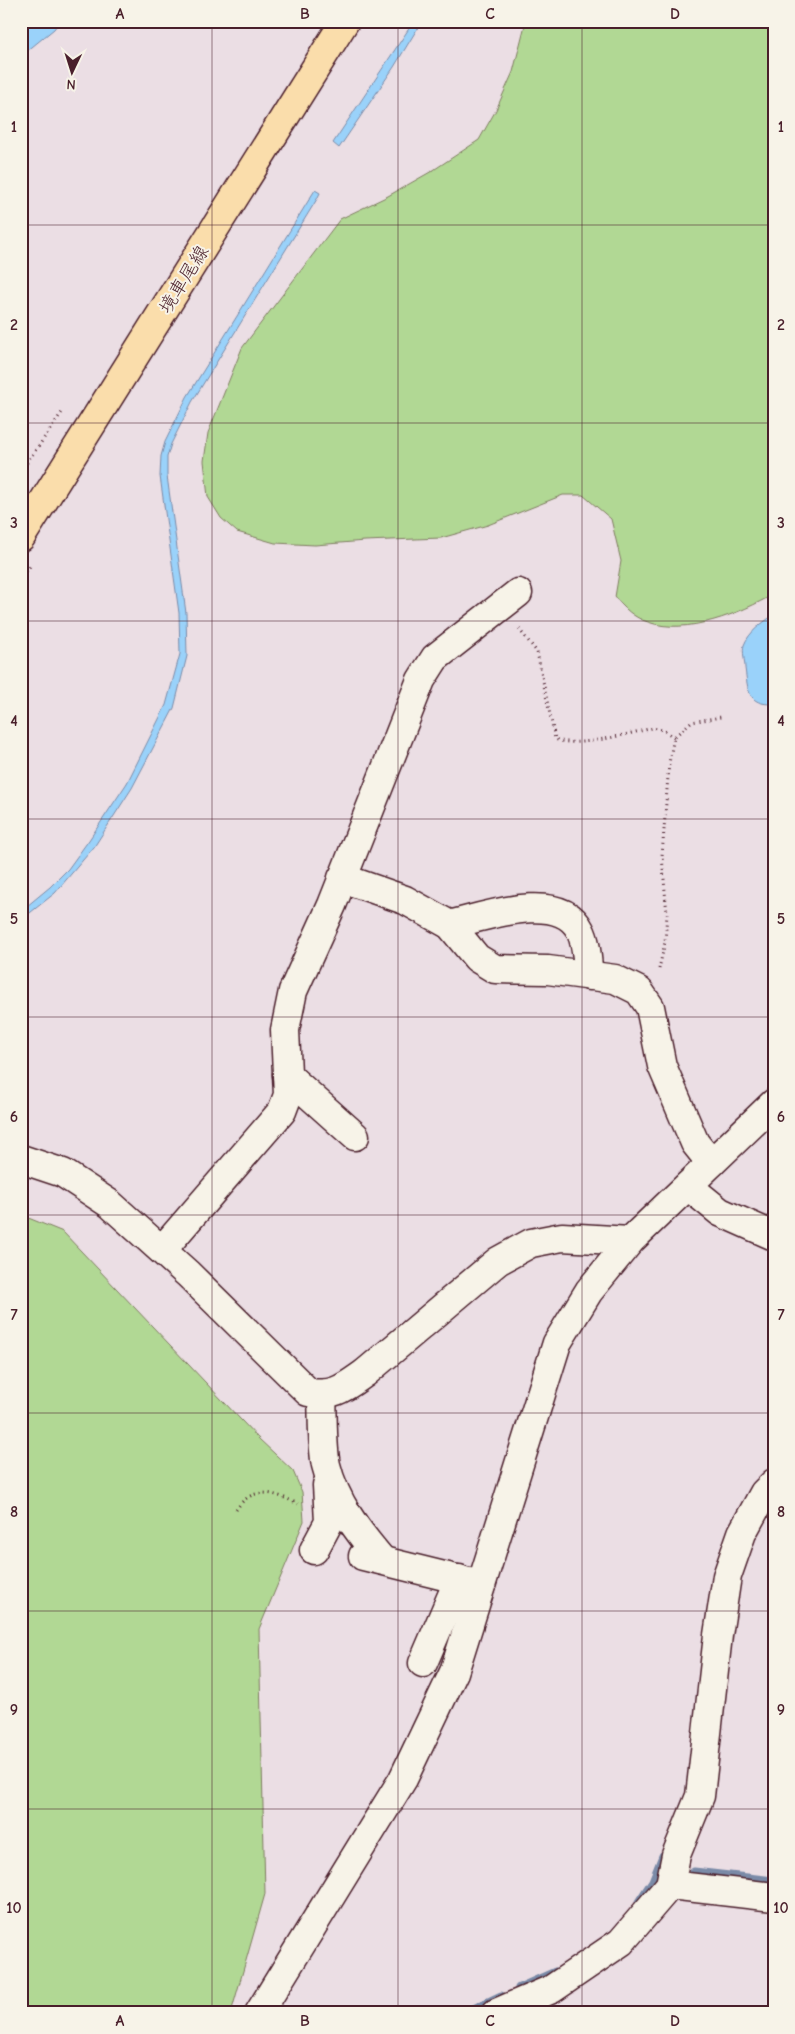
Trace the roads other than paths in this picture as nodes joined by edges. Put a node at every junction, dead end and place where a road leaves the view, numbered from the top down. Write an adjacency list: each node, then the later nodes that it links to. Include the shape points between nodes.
1 (345, 21): 2 (main road, 境車尾線)
2 (21, 537)
3 (518, 593): 4 (street, via 434,658 421,680)
4 (342, 878): 5 (street, via 405,900); 7 (street, via 293,991 285,1030)
5 (450, 925): 6 (street, via 478,958 495,969 548,970); 6 (street, via 518,910 546,908 560,912 573,920 580,930)
6 (588, 976): 11 (street, via 616,979 639,991 650,1007 662,1066 695,1143)
7 (287, 1075): 9 (street); 15 (street, via 288,1094 282,1111)
8 (774, 1103): 11 (street)
9 (355, 1136)
10 (21, 1160): 15 (street, via 63,1173 110,1204)
11 (711, 1163): 12 (street)
12 (688, 1186): 13 (street, via 720,1212); 14 (street)
13 (774, 1236)
14 (630, 1241): 16 (street, via 562,1237 531,1243 498,1261 365,1373 341,1389); 20 (street, via 589,1292 557,1343)
15 (162, 1250): 16 (street, via 308,1392)
16 (322, 1396): 18 (street, via 326,1464)
17 (774, 1483): 22 (street, via 764,1493 742,1534 727,1576 700,1796 676,1855)
18 (334, 1516): 19 (street); 20 (street, via 358,1532 371,1557)
19 (314, 1550)
20 (470, 1582): 21 (street); 24 (street, via 454,1672 403,1779)
21 (423, 1663)
22 (670, 1885): 23 (street); 25 (street, via 621,1942 552,1989)
23 (774, 1897)
24 (259, 2013)
25 (496, 2013)

